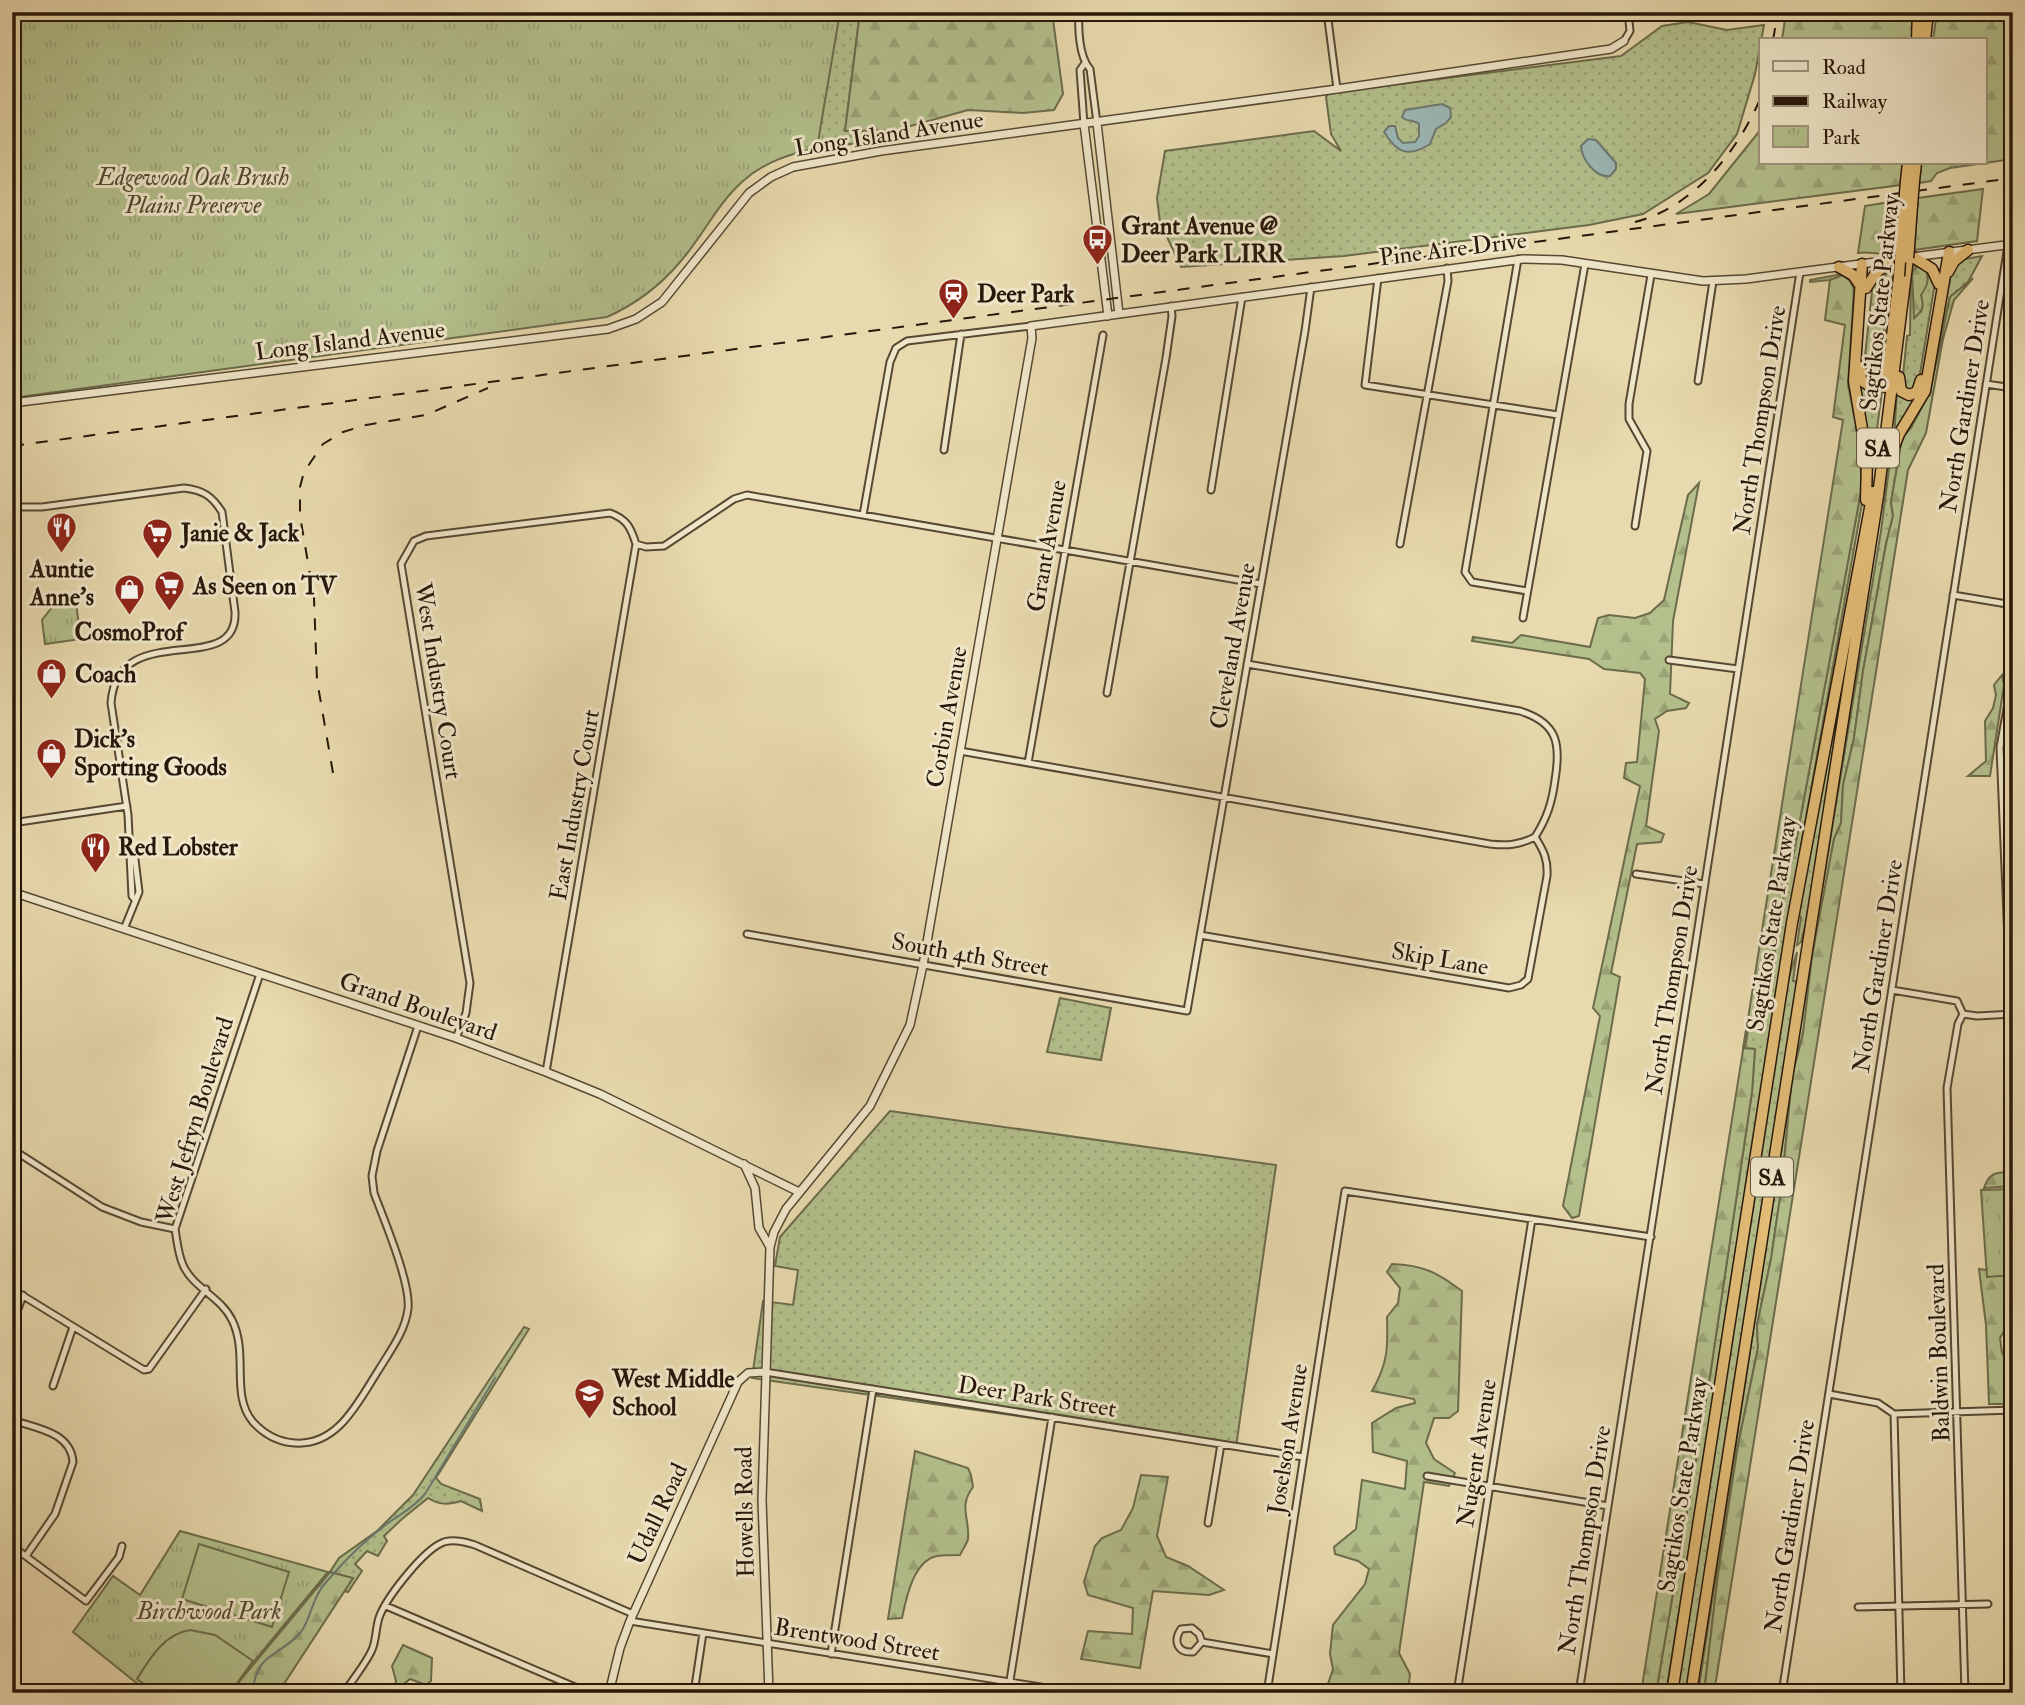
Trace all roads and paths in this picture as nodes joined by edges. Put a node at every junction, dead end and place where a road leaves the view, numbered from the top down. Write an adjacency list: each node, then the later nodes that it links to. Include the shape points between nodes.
1 (1079, 12): 9 (street)
2 (1327, 12): 10 (street)
3 (1628, 12): 8 (street, via 1630,31)
4 (1918, 12): 6 (highway)
5 (1928, 12): 7 (highway)
6 (1917, 38)
7 (1925, 38)
8 (1624, 41): 10 (street, Long Island Avenue, via 1611,49)
9 (1085, 63): 11 (street, via 1090,69); 12 (street, via 1080,71)
10 (1337, 89): 11 (street, Long Island Avenue)
11 (1097, 123): 12 (street, Long Island Avenue); 37 (street)
12 (1084, 124): 38 (street); 47 (street, Long Island Avenue, via 793,167 749,193 662,302 636,319 608,329)
13 (1908, 164): 15 (highway, Sagtikos State Parkway / SA)
14 (1916, 164): 15 (highway, Sagtikos State Parkway / SA)
15 (1910, 181): 17 (highway, Sagtikos State Parkway / SA, bridge)
16 (2010, 244): 18 (street, Pine Aire Drive); 22 (street, North Gardiner Drive)
17 (1908, 250): 19 (street, Pine Aire Drive); 21 (street, Pine Aire Drive); 34 (highway, via 1932,269); 42 (highway, Sagtikos State Parkway / SA, bridge)
18 (1968, 250): 19 (street, Pine Aire Drive); 34 (highway, via 1950,267)
19 (1947, 253): 34 (highway)
20 (1518, 259): 23 (street, Pine Aire Drive); 27 (street, Pine Aire Drive); 48 (street)
21 (1891, 260): 24 (street, Pine Aire Drive); 32 (highway)
22 (2005, 263): 25 (street); 44 (street, North Gardiner Drive)
23 (1585, 264): 29 (street, Pine Aire Drive); 49 (street)
24 (1865, 264): 26 (street, Pine Aire Drive); 32 (highway)
25 (2013, 264)
26 (1839, 267): 28 (street, Pine Aire Drive); 32 (highway)
27 (1447, 268): 30 (street, Pine Aire Drive); 46 (street)
28 (1800, 272): 31 (street, Pine Aire Drive); 69 (street, North Thompson Drive)
29 (1651, 275): 31 (street, Pine Aire Drive); 55 (street, via 1629,404 1629,419 1647,451)
30 (1378, 278): 33 (street, Pine Aire Drive); 46 (street, via 1365,385)
31 (1713, 281): 43 (street)
32 (1863, 286): 42 (highway, via 1860,378 1865,384 1876,385 1882,379); 60 (highway, via 1854,390 1868,468)
33 (1311, 287): 35 (street, Pine Aire Drive); 62 (street, Cleveland Avenue)
34 (1941, 287): 42 (highway, via 1920,387 1914,394 1900,389); 52 (highway, via 1925,391 1895,441)
35 (1242, 296): 36 (street, Pine Aire Drive); 51 (street)
36 (1171, 306): 37 (street, Pine Aire Drive); 61 (street)
37 (1119, 314): 38 (street, Pine Aire Drive)
38 (1108, 316): 39 (street, Pine Aire Drive)
39 (1031, 326): 40 (street, Pine Aire Drive); 56 (street, Corbin Avenue)
40 (961, 334): 50 (street); 54 (street, Pine Aire Drive, via 907,341 894,350)
41 (1103, 335): 59 (street, Grant Avenue)
42 (1895, 342): 52 (highway, Sagtikos State Parkway / SA); 60 (highway, Sagtikos State Parkway / SA)
43 (1698, 381)
44 (1986, 384): 45 (street); 64 (street, North Gardiner Drive)
45 (2013, 388)
46 (1426, 394): 48 (street); 58 (street)
47 (12, 403)
48 (1492, 405): 49 (street); 63 (street, via 1465,572 1472,582)
49 (1558, 415): 63 (street)
50 (944, 450)
51 (1210, 490)
52 (1878, 496): 148 (highway, Sagtikos State Parkway / SA)
53 (12, 508): 75 (street, via 184,488 207,493 222,512 236,621 232,632 217,643 144,655 123,670 112,689)
54 (863, 515): 56 (street); 57 (street, via 747,495 664,546)
55 (1635, 526)
56 (998, 539): 59 (street); 72 (street, Corbin Avenue)
57 (636, 544): 93 (street, West Industry Court, via 623,518 596,513 426,536 414,541 401,564 470,983 466,1013); 94 (street, East Industry Court)
58 (1400, 544)
59 (1066, 550): 61 (street); 73 (street, Grant Avenue)
60 (1861, 556): 147 (highway, Sagtikos State Parkway / SA, via 1792,923)
61 (1131, 561): 62 (street); 71 (street)
62 (1261, 584): 68 (street, Cleveland Avenue)
63 (1527, 591): 66 (street)
64 (1953, 595): 65 (street); 88 (street, North Gardiner Drive)
65 (2013, 605)
66 (1523, 618)
67 (1669, 660): 69 (street)
68 (1247, 664): 74 (street, Cleveland Avenue); 79 (street, via 1520,711 1542,720 1555,737 1559,760 1551,807)
69 (1738, 669): 81 (street, North Thompson Drive)
70 (2013, 676): 76 (street, via 2000,747)
71 (1107, 693)
72 (960, 751): 73 (street); 86 (street, Corbin Avenue)
73 (1028, 763): 74 (street)
74 (1224, 798): 79 (street, via 1506,846); 85 (street, Cleveland Avenue)
75 (127, 806): 78 (street); 83 (street, via 139,886)
76 (2004, 818): 77 (street); 91 (street)
77 (2013, 818)
78 (12, 823)
79 (1535, 838): 85 (street, Skip Lane, via 1545,852 1547,876 1528,979 1521,985 1509,988)
80 (1636, 874): 81 (street)
81 (1704, 884): 100 (street, North Thompson Drive)
82 (12, 892): 83 (street, Grand Boulevard)
83 (124, 929): 87 (street, Grand Boulevard)
84 (747, 934): 86 (street, South 4th Street)
85 (1200, 935): 89 (street, Cleveland Avenue)
86 (923, 965): 89 (street, South 4th Street); 97 (street, Corbin Avenue, via 910,1025 870,1106)
87 (260, 974): 92 (street, Grand Boulevard); 99 (street, West Jefryn Boulevard)
88 (1892, 990): 90 (street, via 1957,1001); 110 (street, North Gardiner Drive)
89 (1187, 1011)
90 (1963, 1014): 91 (street); 112 (street, Baldwin Boulevard, via 1947,1088)
91 (2012, 1014)
92 (418, 1026): 93 (street, Grand Boulevard); 103 (street, West Jefryn Boulevard, via 372,1176 409,1293 407,1316 400,1335 343,1423 315,1442 289,1443 263,1431 242,1400 242,1349 233,1321)
93 (456, 1038): 94 (street, Grand Boulevard)
94 (546, 1072): 96 (street, Grand Boulevard)
95 (12, 1149): 99 (street, via 103,1207 141,1223)
96 (744, 1164): 97 (street, Grand Boulevard); 101 (street, via 755,1188 759,1228)
97 (799, 1192): 101 (street, Corbin Avenue, via 780,1220)
98 (1532, 1219): 100 (street); 117 (street, Joselson Avenue, via 1345,1191); 119 (street, Nugent Avenue)
99 (175, 1229): 103 (street, West Jefryn Boulevard, via 183,1265)
100 (1651, 1237): 120 (street, North Thompson Drive)
101 (770, 1247): 107 (street, Howells Road)
102 (12, 1289): 104 (street)
103 (206, 1289): 106 (street, via 149,1369)
104 (23, 1295): 105 (street); 106 (street)
105 (12, 1326)
106 (74, 1327): 108 (street)
107 (765, 1372): 109 (street, Deer Park Street); 130 (street, Udall Road, via 748,1373 738,1382); 133 (street, Howells Road, via 762,1500)
108 (52, 1386)
109 (873, 1389): 114 (street, Deer Park Street); 134 (street)
110 (1829, 1394): 113 (street, via 1878,1403); 149 (street, North Gardiner Drive)
111 (2013, 1410): 112 (street)
112 (1958, 1412): 113 (street); 126 (street, Baldwin Boulevard)
113 (1894, 1414): 128 (street)
114 (1052, 1417): 116 (street, Deer Park Street); 136 (street)
115 (12, 1420): 124 (street, via 58,1436 73,1454 55,1514)
116 (1222, 1444): 117 (street, Deer Park Street); 121 (street)
117 (1303, 1457): 135 (street, Joselson Avenue)
118 (1427, 1476): 119 (street)
119 (1489, 1487): 120 (street); 145 (street, Nugent Avenue)
120 (1608, 1506): 146 (street, North Thompson Drive)
121 (1208, 1523)
122 (12, 1546): 124 (street)
123 (122, 1546): 124 (street, via 86,1601)
124 (26, 1556)
125 (1989, 1604): 126 (street)
126 (1963, 1605): 128 (street); 151 (street, Baldwin Boulevard)
127 (386, 1606): 130 (street, Brentwood Street, via 432,1549 458,1541); 137 (street, Brentwood Street, via 379,1616 372,1650); 138 (street)
128 (1899, 1606): 129 (street); 150 (street)
129 (1858, 1607)
130 (631, 1618): 131 (street, Brentwood Street); 139 (street, Udall Road)
131 (703, 1633): 133 (street, Brentwood Street); 140 (street)
132 (1202, 1642): 132 (street, via 1192,1628 1181,1629 1176,1637 1187,1653); 135 (street)
133 (767, 1643): 134 (street, Brentwood Street); 141 (street, Howells Road)
134 (831, 1654): 136 (street, Brentwood Street)
135 (1273, 1654): 144 (street, Joselson Avenue)
136 (1010, 1682): 142 (street); 143 (street, Brentwood Street)
137 (344, 1693)
138 (589, 1693)
139 (609, 1693)
140 (694, 1693)
141 (769, 1693)
142 (1008, 1693)
143 (1078, 1693)
144 (1267, 1693)
145 (1457, 1693)
146 (1579, 1693)
147 (1672, 1693)
148 (1691, 1693)
149 (1782, 1693)
150 (1901, 1693)
151 (1965, 1693)

